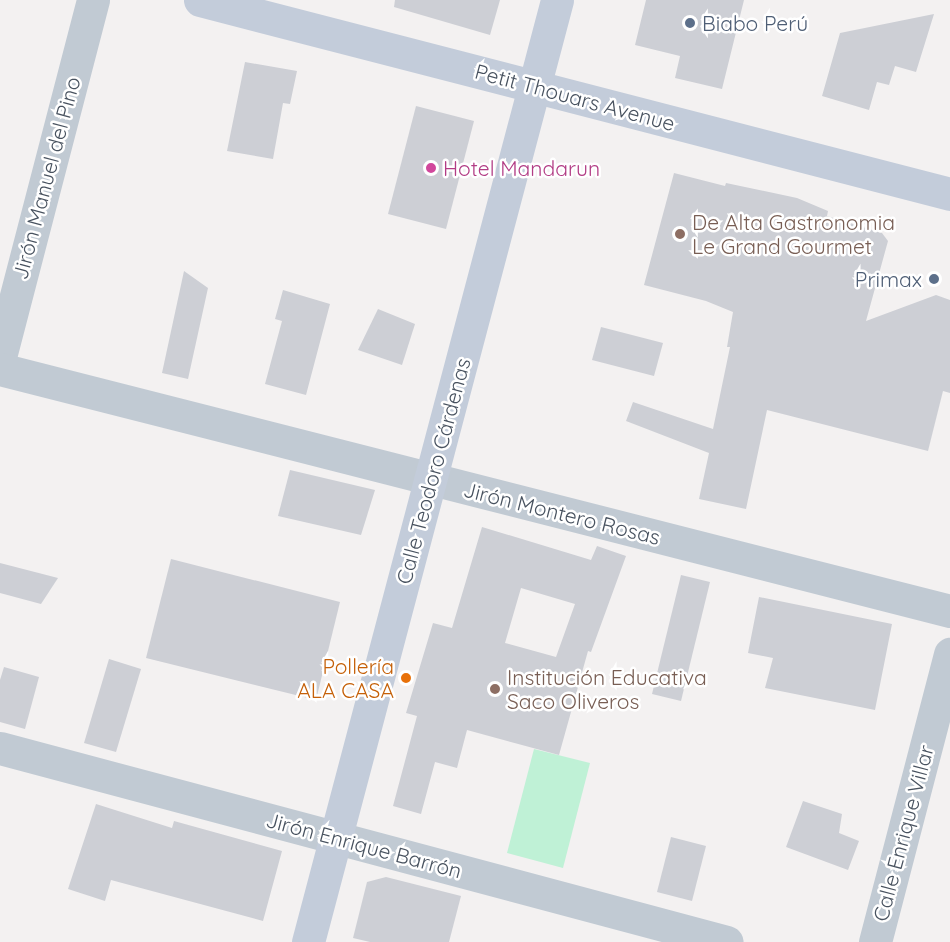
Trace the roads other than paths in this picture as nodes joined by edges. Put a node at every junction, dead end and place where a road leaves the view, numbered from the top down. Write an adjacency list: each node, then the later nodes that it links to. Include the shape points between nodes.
1 (93, 0): 6 (street, Jirón Manuel del Pino)
2 (200, 0): 4 (street, Petit Thouars Avenue)
3 (557, 0): 4 (street, Calle Teodoro Cárdenas)
4 (534, 87): 5 (street, Petit Thouars Avenue); 8 (street, Calle Teodoro Cárdenas)
5 (950, 194)
6 (0, 357)
7 (0, 369): 8 (street, Jirón Montero Rosas)
8 (431, 479): 9 (street, Jirón Montero Rosas); 12 (street, Calle Teodoro Cárdenas)
9 (950, 611)
10 (950, 654): 15 (street, Calle Enrique Villar)
11 (0, 748): 12 (street, Jirón Enrique Barrón)
12 (336, 837): 13 (street, Calle Teodoro Cárdenas); 14 (street, Jirón Enrique Barrón)
13 (308, 942)
14 (728, 942)
15 (875, 942)

